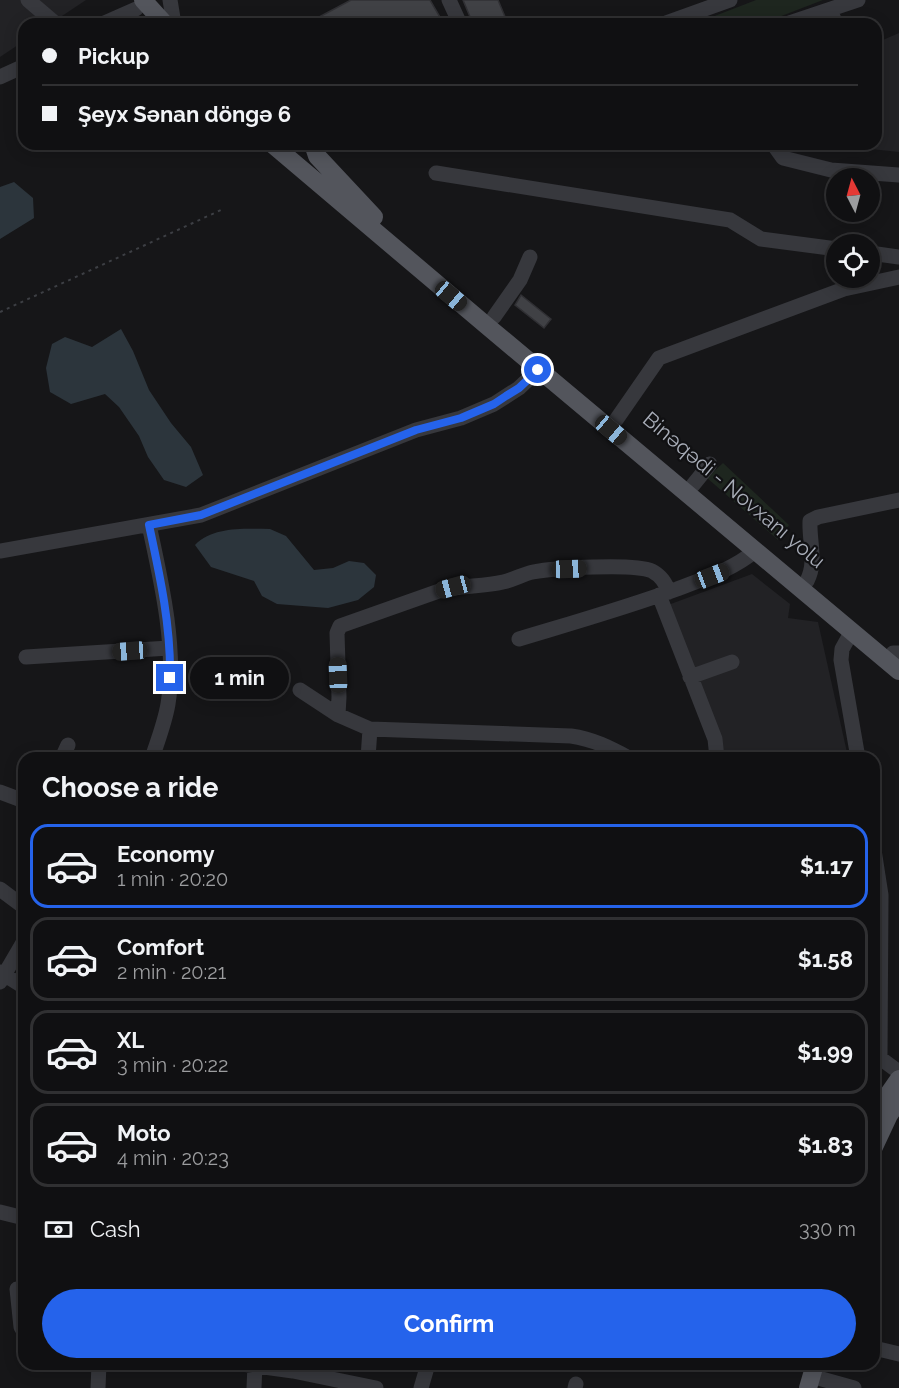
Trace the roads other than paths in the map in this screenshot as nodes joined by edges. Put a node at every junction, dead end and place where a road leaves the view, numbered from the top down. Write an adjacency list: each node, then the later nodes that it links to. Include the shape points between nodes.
1 (28, 0): 8 (street)
2 (170, 0): 12 (street)
3 (450, 0): 13 (street)
4 (730, 0): 14 (street)
5 (858, 0): 7 (street)
6 (140, 2): 9 (street); 10 (main road); 11 (main road)
7 (833, 17)
8 (49, 18)
9 (112, 18)
10 (147, 18)
11 (158, 18)
12 (173, 18)
13 (458, 18)
14 (680, 18)
15 (18, 69): 16 (street)
16 (0, 77)
17 (285, 150): 30 (main road)
18 (286, 150): 23 (main road)
19 (315, 150): 23 (main road)
20 (777, 150): 22 (street, via 783,158 831,170)
21 (436, 173): 24 (street, via 730,220 761,239)
22 (899, 175)
23 (374, 217): 29 (main road, Binəqədi - Novxanı yolu)
24 (826, 248)
25 (880, 254): 27 (street)
26 (530, 257): 29 (street, via 520,280)
27 (899, 257)
28 (899, 277): 31 (street, via 844,289 659,358)
29 (494, 317): 31 (main road, Binəqədi - Novxanı yolu)
30 (538, 370): 35 (street, via 519,388 461,418 416,430 201,515); 37 (main road)
31 (616, 420): 33 (main road, Binəqədi - Novxanı yolu)
32 (710, 464): 33 (street)
33 (693, 485): 38 (main road, Binəqədi - Novxanı yolu)
34 (899, 500): 38 (street, via 810,521 813,564)
35 (149, 525): 36 (street); 42 (street, via 164,591)
36 (0, 551)
37 (755, 551): 39 (street, via 726,570); 40 (main road)
38 (807, 581): 43 (main road, Binəqədi - Novxanı yolu)
39 (664, 593): 41 (street); 47 (street); 49 (street, via 663,579 650,570 549,570 504,582 453,587 340,626)
40 (852, 632): 46 (main road); 55 (street, via 841,660)
41 (519, 639)
42 (169, 648): 44 (street); 51 (street, via 168,704)
43 (897, 654)
44 (26, 657)
45 (732, 662): 47 (street)
46 (899, 671)
47 (690, 676): 54 (street)
48 (300, 690): 49 (street)
49 (338, 715): 50 (street)
50 (370, 729): 52 (street); 53 (street, via 572,736)
51 (154, 752)
52 (368, 752)
53 (617, 752)
54 (716, 752)
55 (857, 752)
56 (0, 792): 57 (street)
57 (18, 799)
58 (880, 888): 61 (street)
59 (0, 890): 60 (street)
60 (18, 903)
61 (880, 949)
62 (18, 951): 63 (street)
63 (2, 977): 64 (street)
64 (18, 984)
65 (880, 1059): 66 (street)
66 (899, 1072)
67 (899, 1079): 69 (main road)
68 (899, 1100): 70 (main road)
69 (880, 1106)
70 (880, 1134)
71 (0, 1212): 72 (street)
72 (18, 1216)
73 (17, 1289): 74 (street)
74 (18, 1298)
75 (880, 1349): 76 (street)
76 (899, 1354)
77 (99, 1370): 82 (street)
78 (252, 1370): 83 (street)
79 (287, 1370): 84 (street)
80 (426, 1370): 85 (street)
81 (805, 1375): 86 (street)
82 (98, 1388)
83 (254, 1388)
84 (376, 1388)
85 (421, 1388)
86 (854, 1388)

